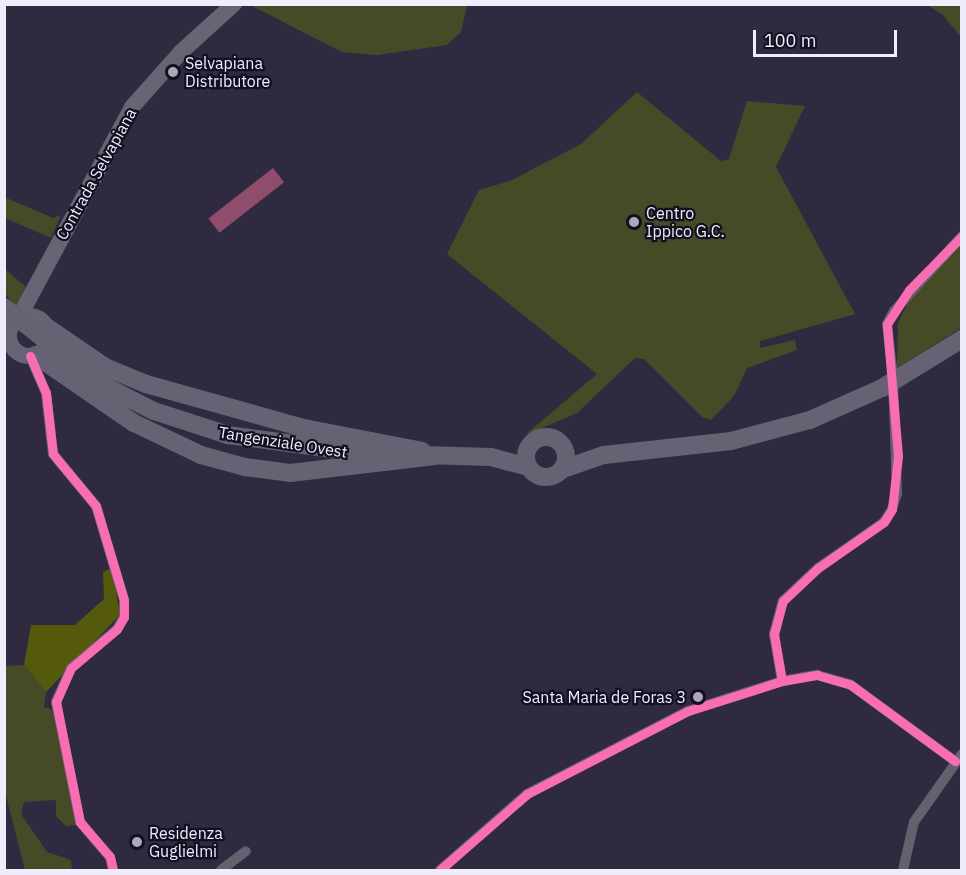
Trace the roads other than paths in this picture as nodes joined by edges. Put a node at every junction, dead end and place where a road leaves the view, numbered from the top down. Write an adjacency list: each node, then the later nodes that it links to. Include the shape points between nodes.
1 (234, 4): 3 (main road, Contrada Selvapiana, via 181,52 132,107)
2 (962, 236): 17 (street, bridge, via 894,311 887,324 897,494 892,509 884,522 818,568 783,601 774,634)
3 (42, 273): 4 (main road, Contrada Selvapiana); 5 (main road, Contrada Selvapiana, via 39,294)
4 (11, 313): 5 (main road, via 32,315); 6 (main road, Contrada Selvapiana); 13 (main road, Tangenziale Ovest, bridge, via 99,383 154,411 228,435 369,454)
5 (46, 325): 8 (main road, via 48,345); 13 (main road, via 105,367 146,384 304,428)
6 (7, 337): 8 (main road, via 12,347)
7 (962, 339): 12 (main road, via 882,388 810,420 730,441)
8 (29, 355): 9 (main road); 13 (main road, via 166,440 245,467 290,473); 20 (street, via 46,393 53,454 96,507 124,600 124,617 117,629 71,668 57,702 80,822 110,857)
9 (4, 362)
10 (530, 446): 11 (main road, via 549,437); 14 (main road, Tangenziale Ovest); 15 (main road)
11 (563, 446): 12 (main road); 16 (main road)
12 (604, 455): 16 (main road)
13 (435, 456): 14 (main road, Tangenziale Ovest)
14 (491, 457): 15 (main road, Tangenziale Ovest)
15 (529, 467): 16 (main road, via 545,477)
16 (562, 469)
17 (782, 681): 18 (street, via 817,675 850,685); 22 (street, via 688,711 527,794)
18 (958, 758): 23 (street, via 914,822)
19 (246, 851): 21 (street)
20 (113, 870)
21 (221, 870)
22 (440, 870)
23 (903, 870)

